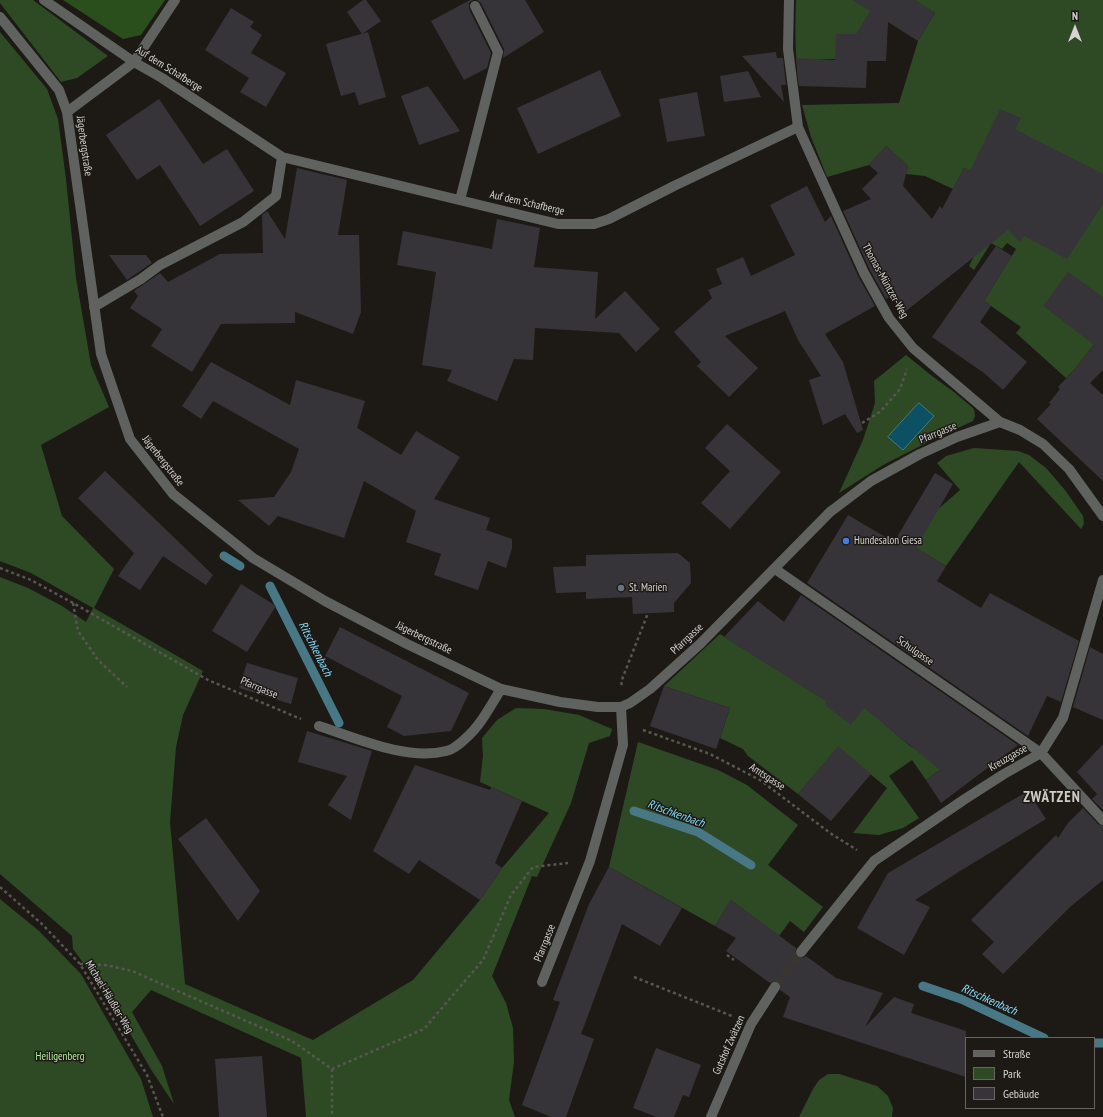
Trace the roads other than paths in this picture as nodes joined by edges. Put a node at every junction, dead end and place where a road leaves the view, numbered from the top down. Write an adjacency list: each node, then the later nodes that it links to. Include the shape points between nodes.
1 (44, 0): 6 (street, Auf dem Schafberge)
2 (175, 0): 6 (street)
3 (789, 0): 8 (street, Thomas-Müntzer-Weg, via 788,49)
4 (475, 6): 10 (street, via 498,52)
5 (0, 17): 7 (street, Jägerbergstraße, via 60,90)
6 (134, 62): 7 (street); 9 (street, Auf dem Schafberge)
7 (67, 112): 11 (street, Jägerbergstraße)
8 (798, 127): 10 (street, Auf dem Schafberge, via 594,224 558,224); 12 (street, Thomas-Müntzer-Weg, via 864,273 889,318 913,348)
9 (282, 157): 10 (street, Auf dem Schafberge); 11 (street, via 276,196 243,222 160,265)
10 (460, 200)
11 (94, 308): 16 (street, Jägerbergstraße, via 101,354 130,439 173,494 253,558 293,583 407,644)
12 (1000, 422): 13 (street, Thomas-Müntzer-Weg, via 1043,444 1069,469); 14 (street, Pfarrgasse, via 957,437 871,481 830,512)
13 (1103, 516)
14 (775, 569): 17 (street, Pfarrgasse, via 700,644 650,688); 19 (street, Schulgasse)
15 (1103, 580): 19 (street, Kreuzgasse, via 1063,718)
16 (501, 688): 17 (street, Jägerbergstraße, via 560,702 598,708); 18 (street, via 480,722 466,738 448,751 426,755 402,752)
17 (620, 707): 22 (street, Pfarrgasse, via 623,745 590,861)
18 (319, 726)
19 (1041, 753): 20 (street, Schulgasse); 21 (street, Kreuzgasse, via 965,799 874,861)
20 (1103, 820)
21 (801, 952)
22 (542, 982)
23 (775, 987): 24 (street, Gutshof Zwätzen, via 750,1024)
24 (711, 1117)

